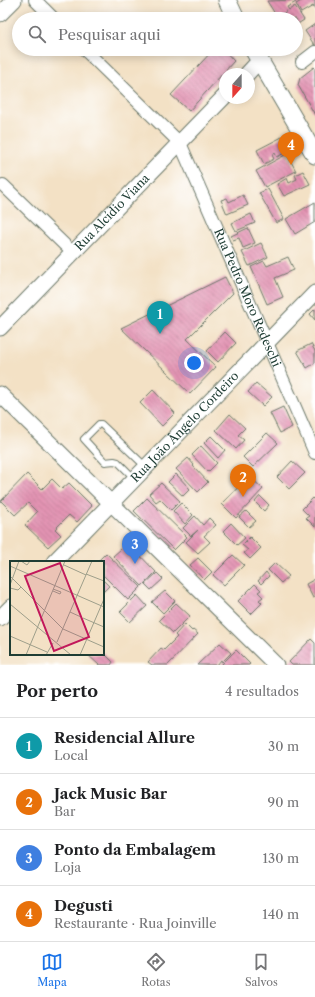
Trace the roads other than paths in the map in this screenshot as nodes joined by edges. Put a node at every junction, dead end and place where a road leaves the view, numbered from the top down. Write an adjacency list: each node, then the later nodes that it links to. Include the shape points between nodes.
1 (14, 0): 6 (street)
2 (35, 0): 4 (street)
3 (227, 0): 5 (main road)
4 (47, 12)
5 (233, 12)
6 (0, 14)
7 (315, 52): 11 (street)
8 (91, 56): 14 (street)
9 (256, 56): 12 (street)
10 (257, 56): 15 (main road)
11 (302, 62)
12 (250, 68)
13 (219, 102): 14 (street, Rua Alcídio Viana)
14 (180, 143): 17 (street, Rua Alcídio Viana); 20 (street, Rua Pedro Moro Redeschi)
15 (315, 155)
16 (3, 184): 17 (street)
17 (73, 253): 19 (street, Rua Alcídio Viana)
18 (315, 293): 20 (street, Rua João Ângelo Cordeiro)
19 (0, 328)
20 (267, 342): 22 (street, Rua Pedro Moro Redeschi); 23 (street, Rua João Ângelo Cordeiro)
21 (0, 394): 25 (street)
22 (315, 453)
23 (146, 467): 24 (street, Rua João Ângelo Cordeiro); 24 (lane, via 101,424 84,439 104,462 118,462)
24 (135, 479): 25 (street, Rua João Ângelo Cordeiro)
25 (111, 503): 26 (street, Rua João Ângelo Cordeiro); 29 (street)
26 (55, 561)
27 (10, 608): 28 (street)
28 (0, 618)
29 (276, 665)

